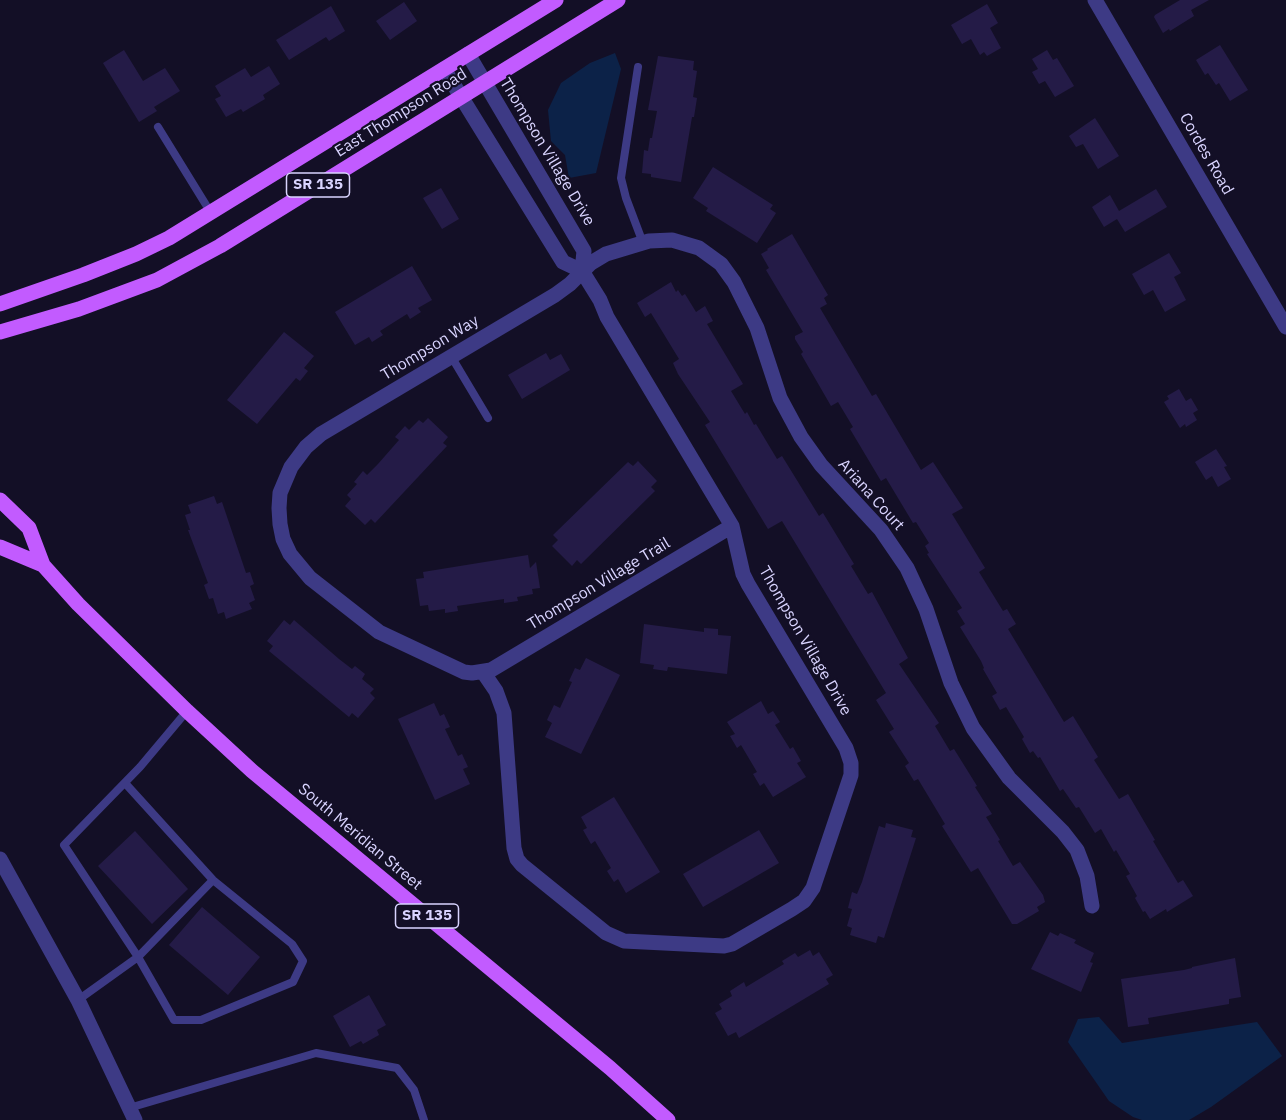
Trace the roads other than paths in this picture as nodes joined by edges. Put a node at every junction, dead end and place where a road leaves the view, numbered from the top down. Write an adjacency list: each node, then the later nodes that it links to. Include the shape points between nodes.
1 (556, 0): 4 (main road, East Thompson Road / SR 135)
2 (618, 0): 7 (main road, East Thompson Road / SR 135)
3 (1095, 0): 14 (street, Cordes Road)
4 (468, 54): 6 (main road, East Thompson Road / SR 135); 7 (street, Thompson Village Drive)
5 (638, 67): 11 (lane, via 621,178)
6 (444, 69): 8 (street, Thompson Village Drive); 10 (main road, East Thompson Road / SR 135)
7 (485, 83): 8 (main road, East Thompson Road / SR 135); 12 (street, Thompson Village Drive, via 584,251)
8 (462, 97): 12 (street, Thompson Village Drive, via 562,262); 15 (main road, East Thompson Road / SR 135, via 220,246 157,280 79,309)
9 (158, 127): 10 (lane)
10 (211, 213): 13 (main road, East Thompson Road / SR 135, via 136,254)
11 (643, 243): 12 (street, Ariana Court, via 606,254); 27 (street, Ariana Court, via 658,239 694,246 714,258 730,275 755,322 776,387 795,428 821,465 874,521 902,559 922,599 947,673 968,719 1009,778 1071,840 1085,867)
12 (582, 271): 16 (street, Thompson Way, via 555,295); 19 (street, Thompson Village Drive)
13 (0, 304)
14 (1286, 327)
15 (0, 332)
16 (452, 356): 17 (lane); 22 (street, Thompson Way, via 321,434 298,457 282,486 279,524 299,567 380,632 465,672)
17 (488, 418)
18 (0, 500): 21 (main road, South Meridian Street / SR 135, via 30,528)
19 (732, 526): 22 (street, Thompson Village Trail); 22 (street, Thompson Village Drive, via 748,584 846,748 851,763 851,775 813,888 792,909 724,946 624,940 597,927 517,859 504,713)
20 (0, 547): 21 (main road, South Meridian Street / SR 135)
21 (43, 565): 23 (main road, South Meridian Street / SR 135)
22 (483, 672)
23 (187, 711): 24 (lane); 32 (main road, South Meridian Street / SR 135, via 252,771)
24 (125, 783): 26 (lane); 28 (lane, via 64,845)
25 (0, 859): 29 (street)
26 (213, 880): 28 (lane); 28 (lane, via 292,944 303,961 293,982 201,1020 174,1020)
27 (1092, 906)
28 (138, 957): 29 (lane)
29 (78, 1000): 30 (street)
30 (132, 1114): 31 (lane, via 316,1053 397,1068 414,1090)
31 (424, 1120)
32 (668, 1120)

